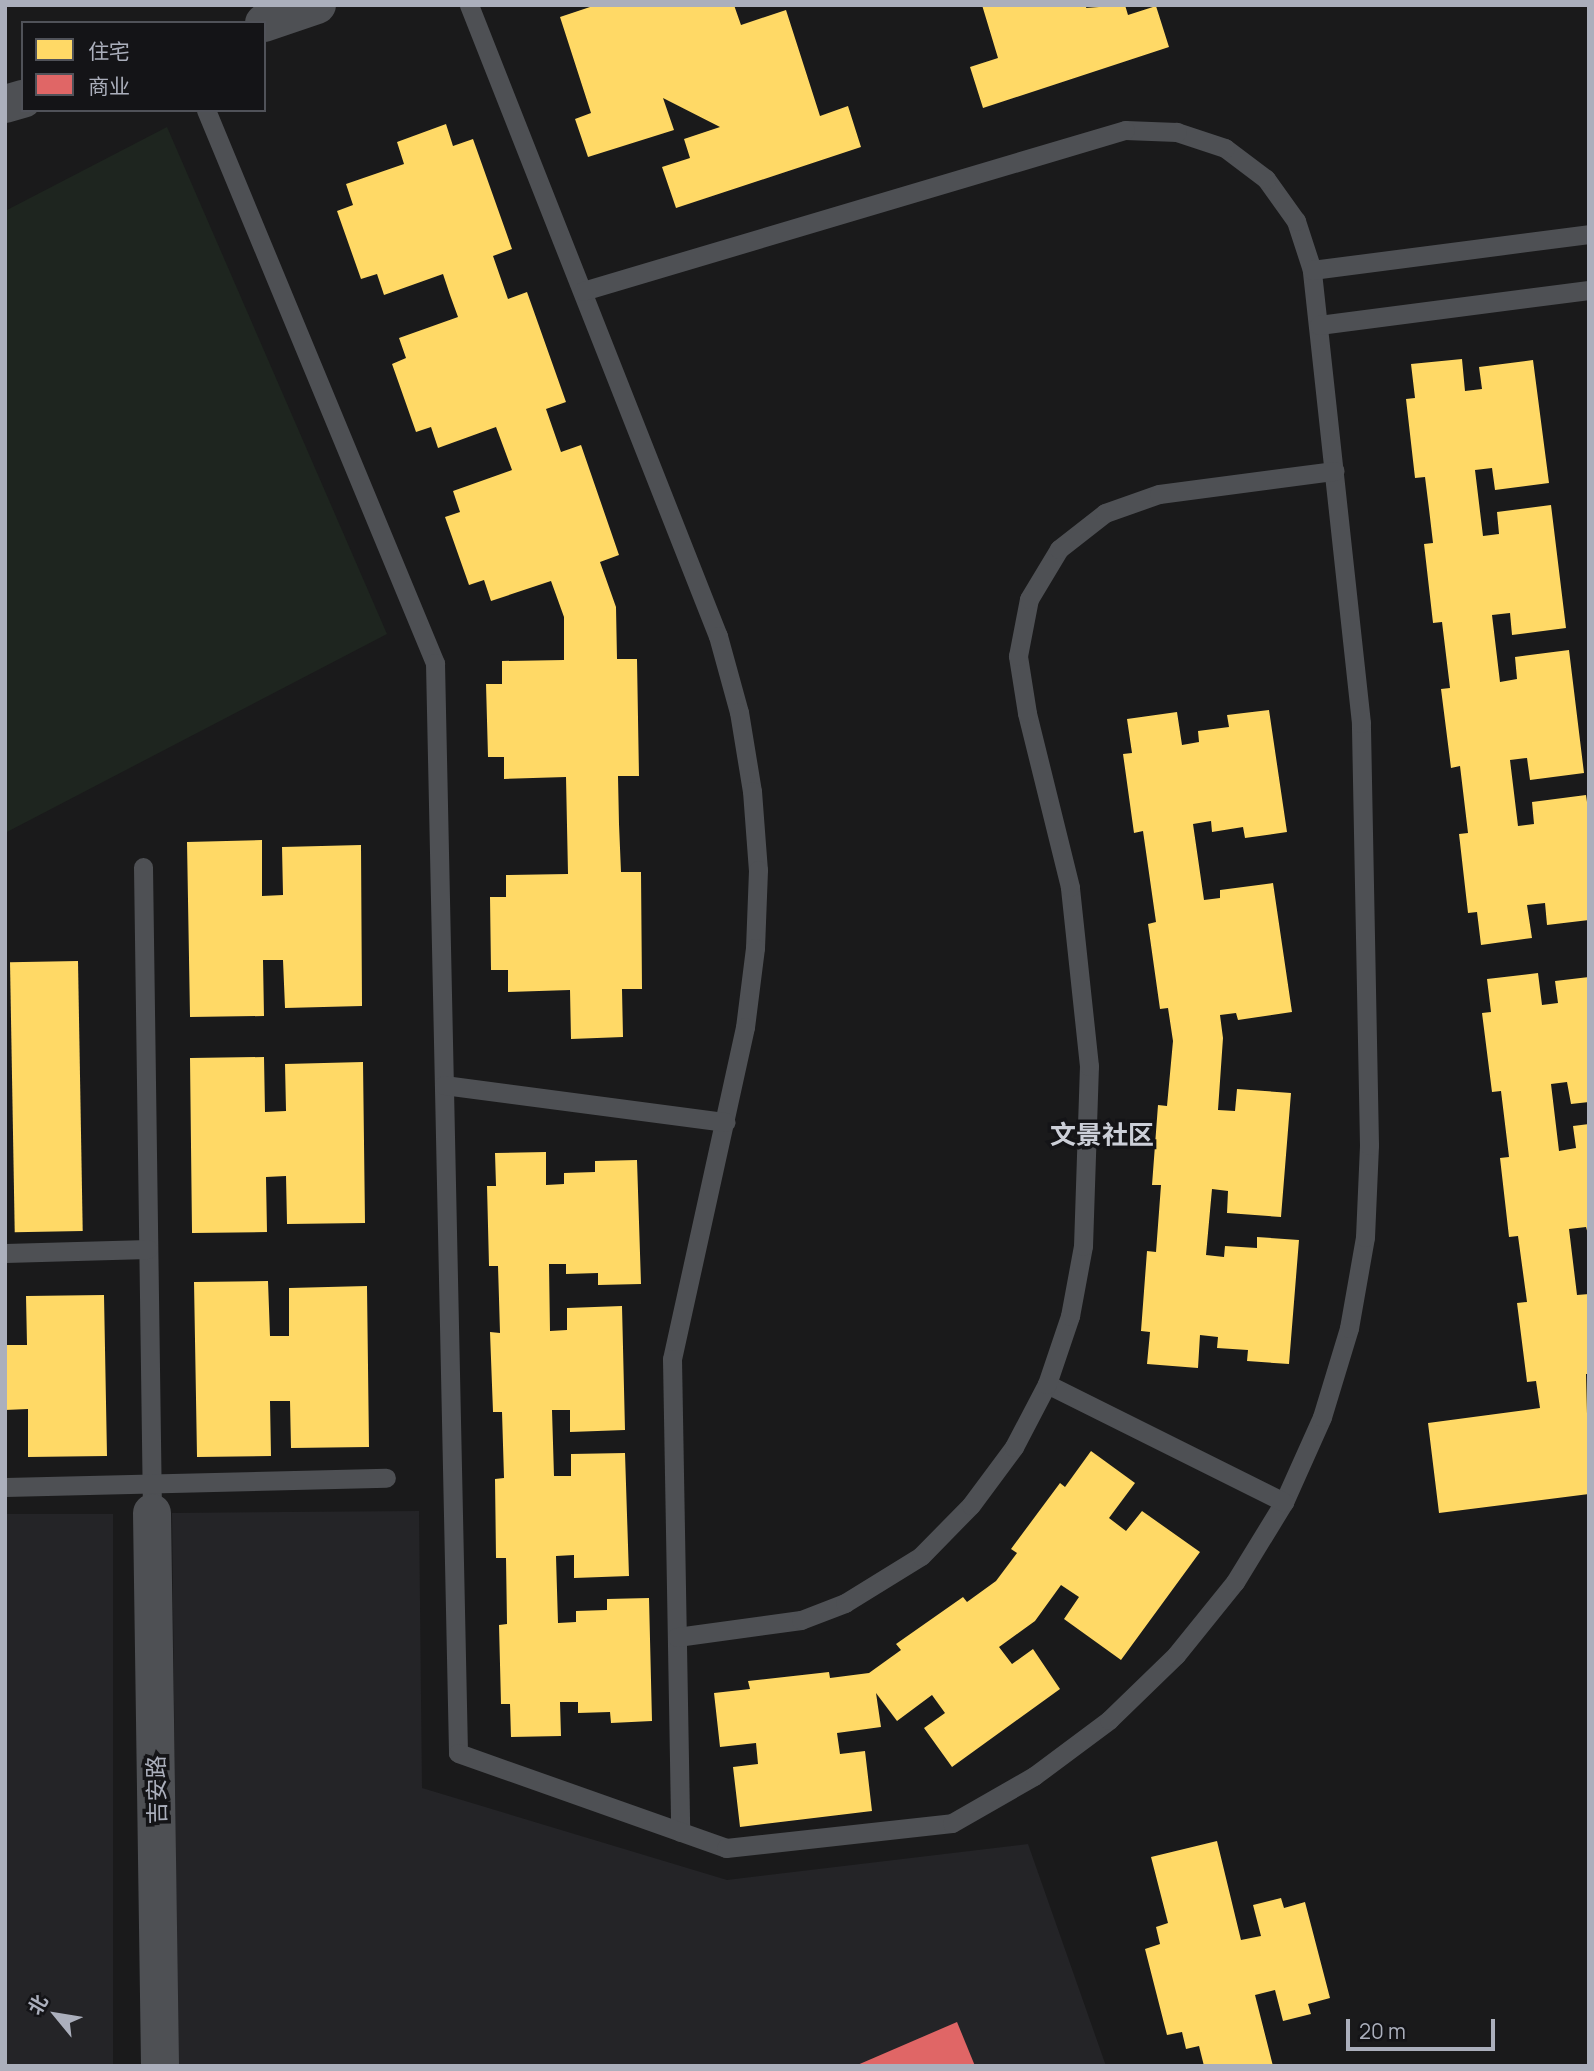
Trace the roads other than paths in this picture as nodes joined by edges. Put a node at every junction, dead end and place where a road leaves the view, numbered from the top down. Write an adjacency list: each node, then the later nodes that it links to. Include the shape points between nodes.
1 (317, 5): 3 (street)
2 (469, 5): 7 (lane)
3 (266, 22)
4 (207, 112): 12 (lane, via 435,663)
5 (1589, 234): 6 (lane)
6 (1312, 270): 7 (lane, via 1296,221 1266,179 1225,148 1177,132 1125,130); 9 (lane)
7 (583, 290): 13 (lane, via 718,636 741,725 758,870 745,1027)
8 (1589, 290): 9 (lane)
9 (1319, 325): 10 (lane)
10 (1334, 471): 16 (lane, via 1159,494 1105,513 1059,549 1030,599 1018,656 1027,713 1070,887 1089,1066 1083,1246 1070,1316); 20 (lane, via 1361,723 1369,1145 1365,1237 1349,1328 1322,1417)
11 (143, 867): 14 (lane)
12 (444, 1085): 13 (lane); 22 (lane, via 458,1754)
13 (726, 1122): 21 (lane, via 672,1359)
14 (148, 1249): 15 (lane); 19 (lane)
15 (5, 1253)
16 (1047, 1384): 20 (lane); 21 (lane, via 1014,1447 971,1505 921,1556 845,1603 801,1620)
17 (386, 1478): 19 (lane)
18 (5, 1487): 19 (lane)
19 (152, 1498): 23 (street, 吉安路)
20 (1284, 1502): 22 (lane, via 1227,1593 1176,1655 1109,1720 1034,1776 953,1822 726,1849)
21 (677, 1637): 22 (lane)
22 (680, 1832)
23 (160, 2066)

